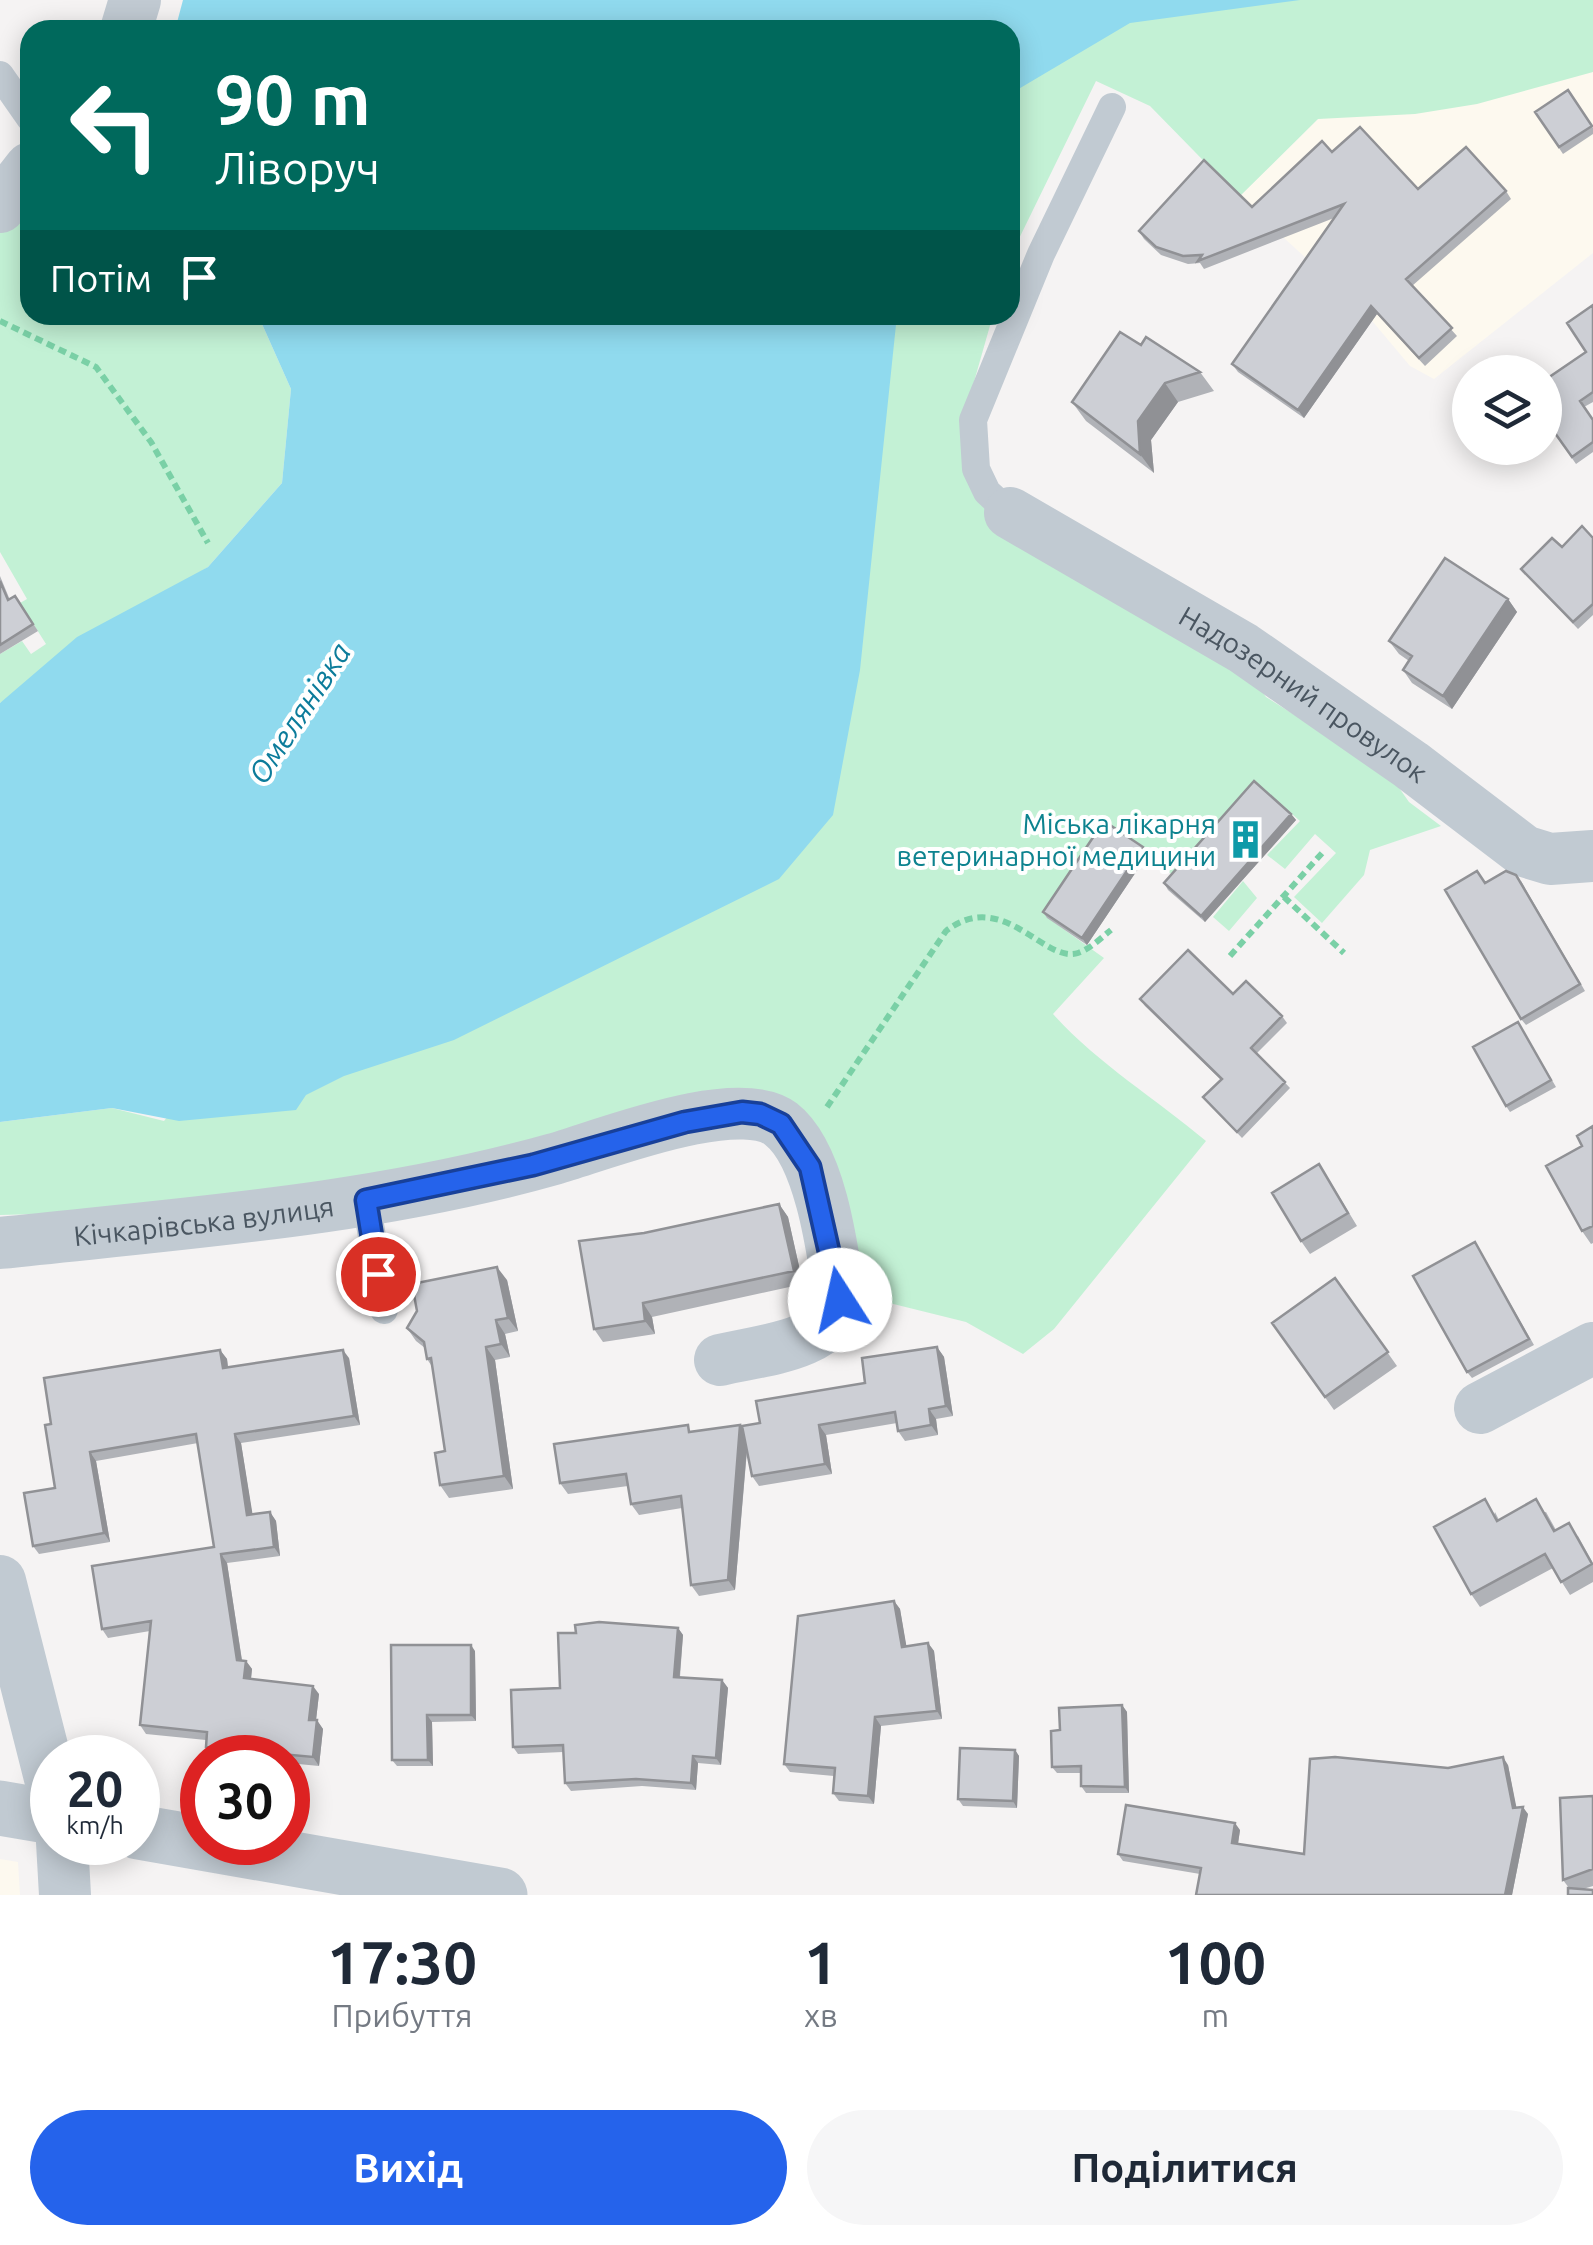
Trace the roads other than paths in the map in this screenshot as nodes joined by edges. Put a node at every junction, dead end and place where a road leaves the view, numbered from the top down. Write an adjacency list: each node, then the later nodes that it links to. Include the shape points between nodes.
1 (0, 75): 2 (lane)
2 (20, 104)
3 (1112, 106): 6 (lane)
4 (20, 181): 5 (street)
5 (0, 206)
6 (1020, 305)
7 (1012, 325): 8 (lane, via 973,420 976,469 987,492)
8 (1010, 514): 9 (street, Надозерний провулок, via 1243,648 1524,851 1550,860)
9 (1593, 856)
10 (366, 1200): 11 (street, Кічкарівська вулиця); 12 (lane); 14 (street, Кічкарівська вулиця, via 533,1165 716,1115 760,1114 781,1124 800,1146 818,1190 840,1300 836,1316 814,1336)
11 (0, 1243)
12 (384, 1310)
13 (1593, 1348): 15 (street)
14 (720, 1360)
15 (1480, 1408)
16 (0, 1581): 17 (street)
17 (39, 1735)
18 (0, 1808): 19 (street)
19 (30, 1813)
20 (160, 1836): 23 (street)
21 (63, 1865): 22 (street)
22 (65, 1895)
23 (500, 1895)

